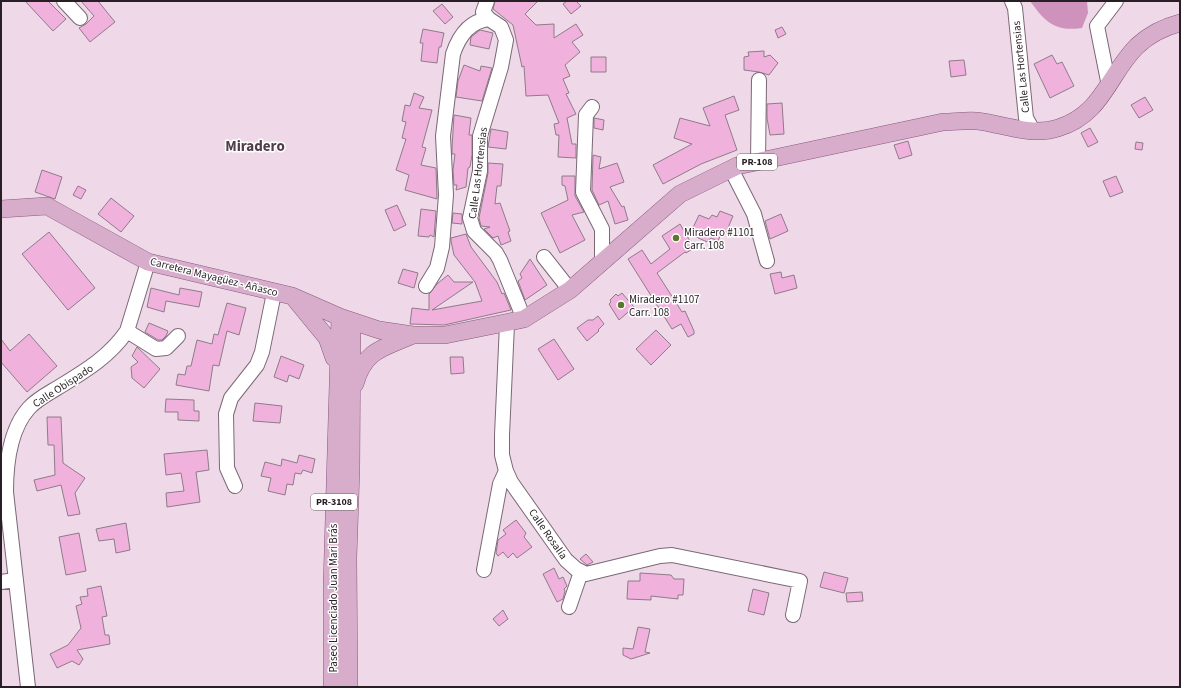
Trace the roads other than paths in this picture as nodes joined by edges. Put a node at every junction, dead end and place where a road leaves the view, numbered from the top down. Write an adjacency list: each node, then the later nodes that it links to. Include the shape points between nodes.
1 (64, 1): 5 (street)
2 (487, 1): 6 (street, via 483,12)
3 (1012, 1): 11 (street, Calle Las Hortensias, via 1015,8 1026,118)
4 (1116, 1): 9 (street, via 1097,26)
5 (80, 18)
6 (489, 19): 19 (street, via 479,20 464,31 453,54 444,136 446,195 442,247 439,261); 24 (street, Calle Las Hortensias, via 501,27 506,40 501,67 480,136 480,171 470,218 474,231 500,260)
7 (1180, 23): 9 (main road, PR-108, via 1157,32 1137,46)
8 (759, 80): 12 (street)
9 (1109, 86): 11 (main road, PR-108, via 1093,107 1078,119 1058,128)
10 (592, 107): 18 (street, via 586,115 582,192 602,229)
11 (1034, 132): 12 (main road, PR-108, via 977,121 943,122)
12 (758, 162): 13 (main road, PR-108)
13 (731, 169): 16 (street, via 754,214); 18 (main road, PR-108, via 680,194)
14 (1, 209): 17 (main road, Carretera Mayagüez - Añasco / PR-108, via 47,206)
15 (544, 257): 20 (street)
16 (767, 260)
17 (148, 262): 21 (main road, Carretera Mayagüez - Añasco / PR-108); 26 (street, Calle Obispado)
18 (602, 263): 20 (main road, PR-108)
19 (426, 286)
20 (570, 290): 24 (main road, PR-108)
21 (274, 293): 22 (main road, Carretera Mayagüez - Añasco / PR-108); 32 (street, via 257,365 230,398 226,414 228,468)
22 (292, 296): 23 (main road, Carretera Mayagüez - Añasco / PR-108); 29 (main road, via 327,338)
23 (346, 319): 27 (main road, PR-108, via 379,330); 29 (main road, Paseo Licenciado Juan Mari Brás / PR-3108); 30 (main road, Paseo Licenciado Juan Mari Brás / PR-3108)
24 (524, 319): 25 (main road, PR-108)
25 (507, 324): 27 (main road, PR-108, via 444,335); 31 (street, Calle Rosalía, via 502,435 502,455)
26 (127, 331): 28 (street, via 156,350 166,348); 33 (street, Calle Obispado, via 98,362 36,402 21,420 11,446 6,472)
27 (413, 335): 30 (main road, via 375,351 365,360 359,370)
28 (178, 336)
29 (338, 375): 40 (main road, Paseo Licenciado Juan Mari Brás / PR-3108)
30 (352, 394): 41 (main road, Paseo Licenciado Juan Mari Brás / PR-3108, via 348,558)
31 (506, 471): 34 (street, via 500,484); 35 (street, Calle Rosalía, via 511,482 566,560)
32 (235, 486)
33 (5, 523): 36 (street, Calle Obispado)
34 (484, 570)
35 (581, 572): 37 (street); 38 (street, via 586,574 672,555 800,581)
36 (8, 581): 39 (street, Calle Obispado)
37 (569, 607)
38 (794, 609)
39 (28, 687)
40 (332, 687)
41 (349, 687)

